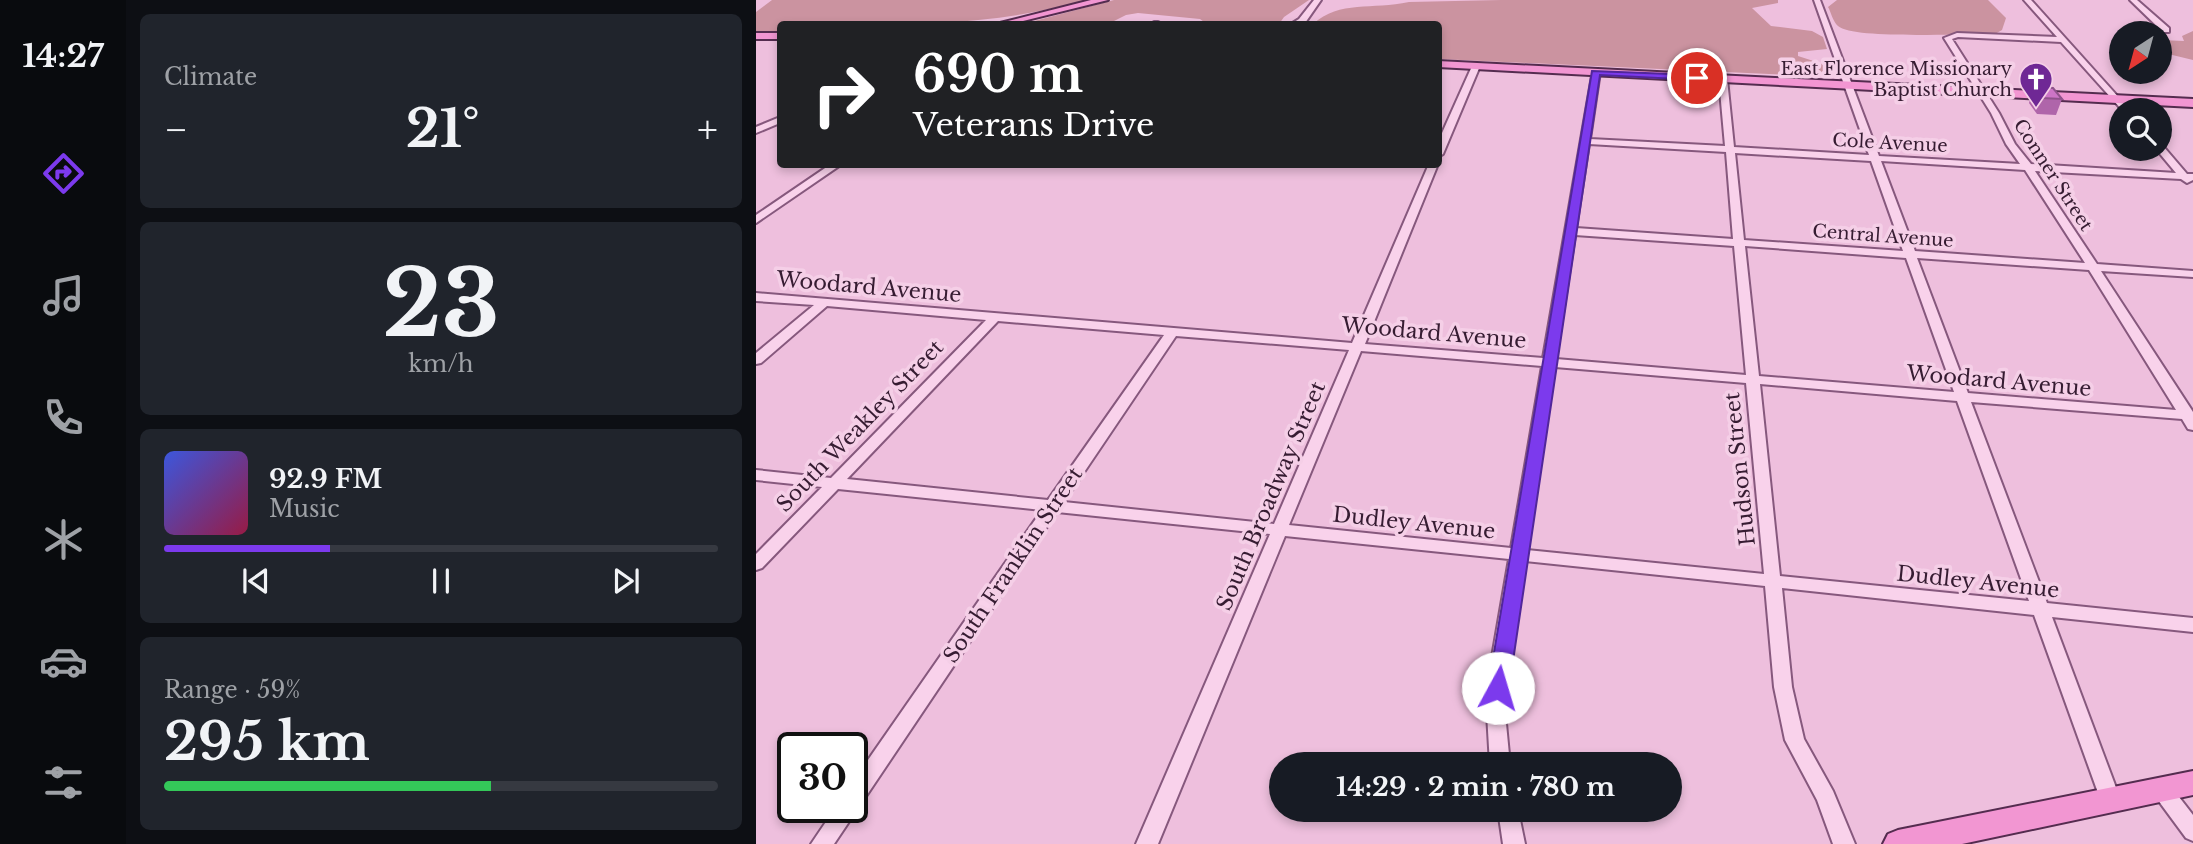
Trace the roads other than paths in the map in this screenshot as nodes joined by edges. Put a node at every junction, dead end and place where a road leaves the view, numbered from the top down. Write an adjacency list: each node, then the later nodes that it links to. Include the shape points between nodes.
1 (1103, 0): 6 (main road)
2 (1318, 0): 7 (street)
3 (1817, 0): 16 (street)
4 (2027, 0): 11 (street)
5 (2133, 0): 8 (street)
6 (1018, 21)
7 (1302, 21)
8 (2156, 21)
9 (756, 36): 10 (main road)
10 (777, 36)
11 (2063, 40): 17 (street, Conner Street, via 1948,38); 18 (street)
12 (1442, 64): 13 (main road)
13 (1476, 66): 14 (main road); 22 (street)
14 (1596, 72): 15 (main road); 26 (street)
15 (1723, 79): 16 (main road); 28 (street, Hudson Street)
16 (1847, 85): 17 (main road); 29 (street)
17 (1982, 92): 19 (main road); 31 (street, Conner Street, via 2011,144)
18 (2114, 98)
19 (2109, 99)
20 (2172, 102): 21 (main road)
21 (2193, 103)
22 (1455, 116): 24 (street); 27 (street)
23 (777, 121): 25 (street)
24 (1442, 123)
25 (756, 130)
26 (1584, 142): 28 (street, Cole Avenue); 37 (street)
27 (1442, 143)
28 (1730, 150): 29 (street, Cole Avenue); 38 (street, Hudson Street)
29 (1874, 158): 31 (street, Cole Avenue); 39 (street)
30 (2172, 160): 34 (street)
31 (2030, 167): 34 (street, Cole Avenue); 40 (street, Conner Street)
32 (832, 168): 36 (street)
33 (1432, 168): 46 (street, South Broadway Street)
34 (2189, 177): 35 (street)
35 (2193, 186)
36 (756, 220)
37 (1570, 231): 38 (street, Central Avenue); 48 (street)
38 (1739, 243): 39 (street, Central Avenue); 49 (street, Hudson Street)
39 (1908, 255): 40 (street, Central Avenue); 50 (street)
40 (2093, 267): 41 (street, Central Avenue); 51 (street, Conner Street)
41 (2193, 274)
42 (756, 297): 43 (street, Woodard Avenue)
43 (823, 304): 44 (street, Woodard Avenue); 47 (street)
44 (995, 317): 45 (street, Woodard Avenue); 53 (street, South Weakley Street)
45 (1174, 330): 46 (street, Woodard Avenue); 54 (street, South Franklin Street)
46 (1358, 346): 48 (street, Woodard Avenue); 55 (street, South Broadway Street)
47 (756, 360)
48 (1549, 363): 49 (street, Woodard Avenue); 56 (street)
49 (1752, 379): 50 (street, Woodard Avenue); 58 (street, Hudson Street)
50 (1961, 397): 51 (street, Woodard Avenue); 59 (street)
51 (2191, 419)
52 (756, 475): 53 (street, Dudley Avenue)
53 (834, 483): 54 (street, Dudley Avenue); 57 (street, South Weakley Street)
54 (1054, 506): 55 (street, Dudley Avenue); 62 (street, South Franklin Street)
55 (1280, 530): 56 (street, Dudley Avenue); 70 (street, South Broadway Street)
56 (1518, 555): 58 (street, Dudley Avenue); 61 (street, via 1500,663)
57 (756, 564)
58 (1773, 581): 59 (street, Dudley Avenue); 72 (street, Hudson Street, via 1783,687 1795,740 1826,797)
59 (2040, 609): 60 (street, Dudley Avenue); 65 (street)
60 (2193, 625)
61 (1499, 752)
62 (868, 777)
63 (2193, 783): 64 (main road)
64 (2162, 790): 65 (main road); 68 (street)
65 (2111, 801): 73 (main road)
66 (1510, 822): 71 (street)
67 (837, 823): 69 (street)
68 (2193, 831)
69 (822, 844)
70 (1147, 844)
71 (1514, 844)
72 (1844, 844)
73 (1898, 844)

